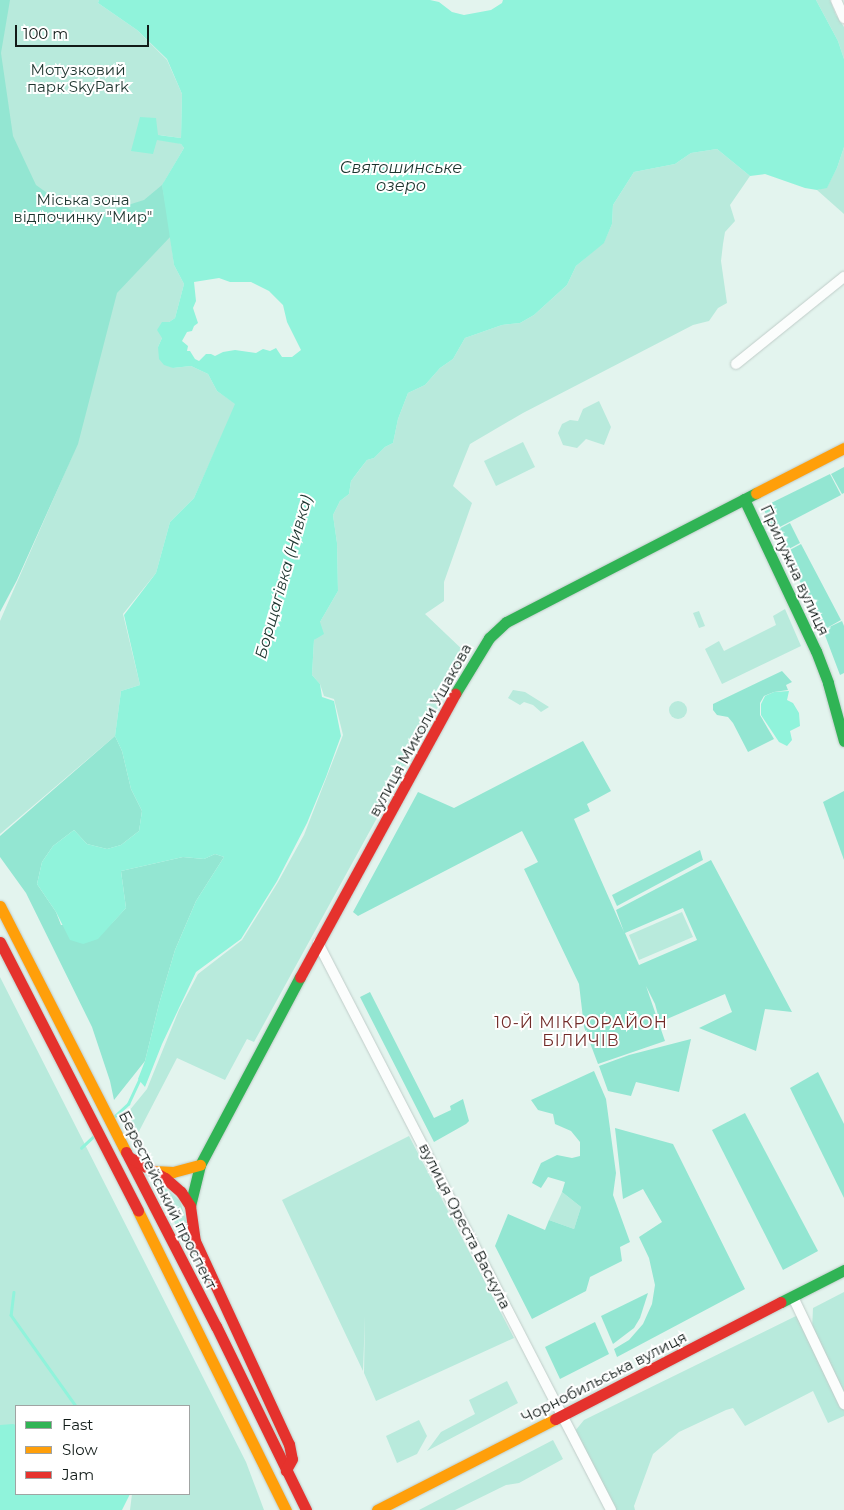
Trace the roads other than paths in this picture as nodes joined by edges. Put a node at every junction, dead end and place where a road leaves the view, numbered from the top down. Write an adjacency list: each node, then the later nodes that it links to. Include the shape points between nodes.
1 (836, 0): 2 (street)
2 (844, 18)
3 (844, 277): 4 (street)
4 (736, 364)
5 (844, 448): 6 (main road, вулиця Миколи Ушакова)
6 (744, 499): 7 (main road, Прилужна вулиця, via 816,651); 10 (main road, вулиця Миколи Ушакова, via 506,622 489,638 446,709)
7 (844, 741)
8 (0, 906): 11 (main road, Берестейський проспект)
9 (0, 942): 20 (main road, Берестейський проспект, via 154,1241)
10 (318, 943): 12 (main road, вулиця Миколи Ушакова); 18 (street, вулиця Ореста Васкула)
11 (127, 1156): 13 (main road); 19 (main road, Берестейський проспект, via 216,1326)
12 (200, 1165): 13 (main road, via 173,1172); 14 (main road, вулиця Миколи Ушакова)
13 (150, 1171): 14 (main road, via 165,1178 181,1192)
14 (190, 1206): 19 (main road, via 195,1240 289,1444 292,1459)
15 (844, 1270): 16 (main road, Чорнобильська вулиця)
16 (792, 1297): 17 (street); 18 (main road, Чорнобильська вулиця)
17 (844, 1404)
18 (562, 1415): 22 (main road, Чорнобильська вулиця); 23 (street, вулиця Ореста Васкула)
19 (286, 1470): 21 (main road, Берестейський проспект)
20 (286, 1510)
21 (305, 1510)
22 (377, 1510)
23 (611, 1510)

